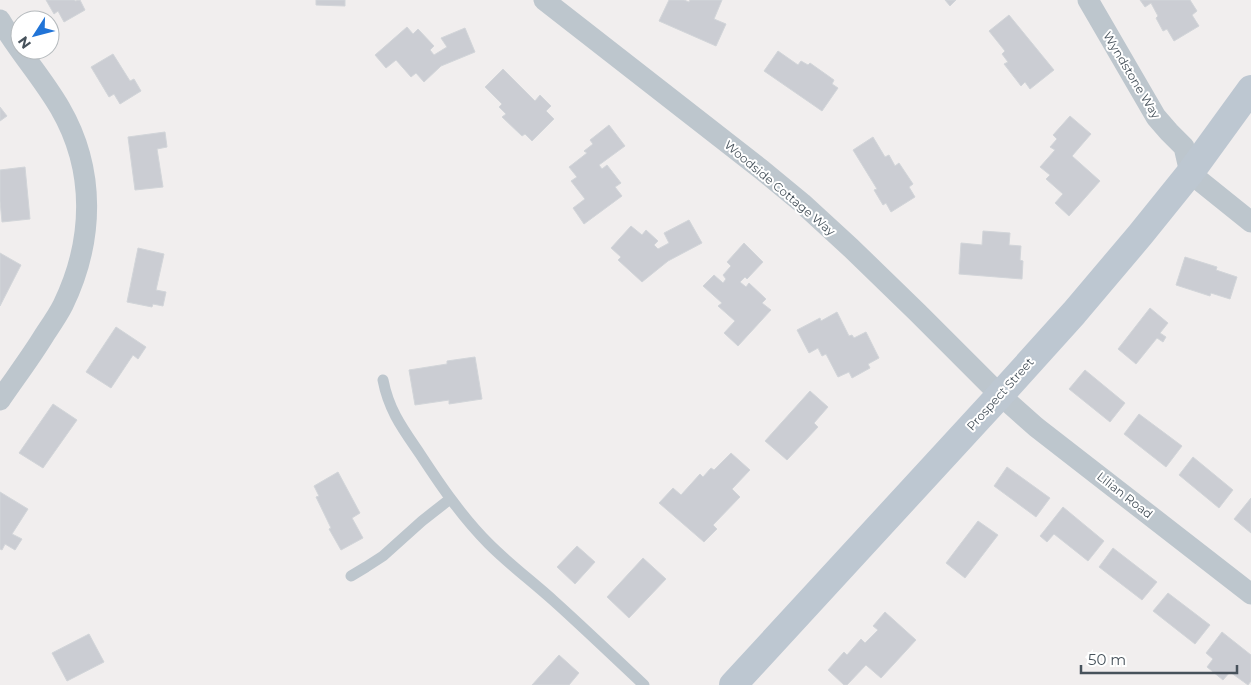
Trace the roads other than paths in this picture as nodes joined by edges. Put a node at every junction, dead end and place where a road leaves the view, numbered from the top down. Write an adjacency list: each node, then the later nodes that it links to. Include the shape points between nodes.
1 (544, 0): 8 (street, Woodside Cottage Way, via 802,204)
2 (1088, 0): 5 (street, Wyndstone Way, via 1156,117 1184,147)
3 (0, 20): 9 (street, via 60,108 71,130 79,151 87,196 84,241 63,306)
4 (1251, 90): 5 (street, Prospect Street)
5 (1190, 173): 6 (street); 8 (street, Prospect Street, via 1106,276)
6 (1251, 222)
7 (384, 380): 10 (lane, via 398,421)
8 (1000, 395): 12 (street, Lilian Road, via 1036,427); 13 (street, Prospect Street)
9 (0, 400)
10 (450, 499): 11 (lane, via 383,556); 14 (lane, via 488,543)
11 (351, 576)
12 (1251, 594)
13 (755, 674): 15 (street, Prospect Street)
14 (644, 685)
15 (733, 685)

